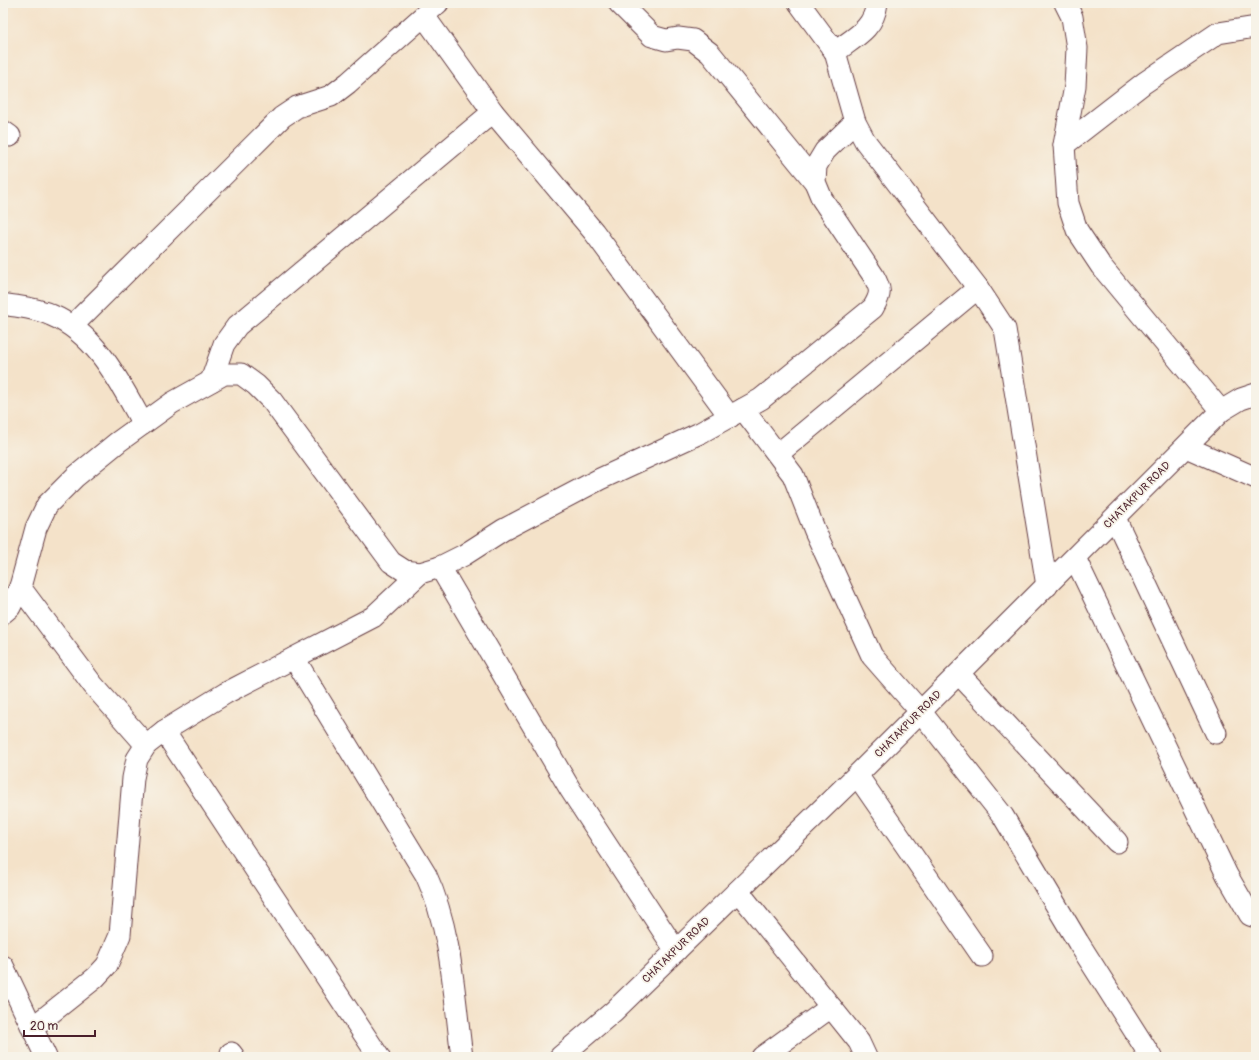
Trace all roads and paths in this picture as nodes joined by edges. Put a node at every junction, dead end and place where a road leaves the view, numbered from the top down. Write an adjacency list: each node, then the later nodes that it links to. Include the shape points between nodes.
1 (619, 3): 11 (street, via 652,36 666,40 694,40 710,53)
2 (799, 3): 7 (street)
3 (877, 3): 7 (street, via 876,14 870,26)
4 (1065, 3): 10 (street, via 1072,17 1077,48 1075,86)
5 (431, 10): 8 (street); 14 (street, via 331,96 297,107 282,117)
6 (1256, 27): 10 (street, via 1218,33 1144,83)
7 (835, 52): 9 (street)
8 (494, 112): 15 (street, via 237,326 224,344); 18 (street, via 594,232)
9 (855, 122): 11 (street, via 825,151 816,166); 12 (street, via 865,140)
10 (1064, 145): 17 (street, via 1068,203 1077,230 1101,266)
11 (815, 182): 18 (street, via 822,199 874,275 880,287 880,297 873,308 789,378)
12 (978, 288): 21 (street); 26 (street, via 1006,329)
13 (3, 304): 14 (street, via 50,314)
14 (72, 326): 19 (street, via 98,352 114,373)
15 (212, 381): 19 (street, via 172,403); 25 (street, via 224,374 241,374 256,385 293,429 391,562 405,571)
16 (1256, 394): 17 (street, CHATAKPUR ROAD, via 1241,399)
17 (1221, 411): 20 (street, CHATAKPUR ROAD)
18 (737, 413): 21 (street); 25 (street, via 600,479 503,530 464,555)
19 (143, 424): 27 (street, via 75,477 47,505 36,528)
20 (1186, 447): 22 (street); 23 (street, CHATAKPUR ROAD)
21 (778, 454): 31 (street, via 793,476 867,649)
22 (1256, 478)
23 (1114, 518): 24 (street, CHATAKPUR ROAD); 33 (street)
24 (1074, 558): 26 (street, CHATAKPUR ROAD); 38 (street, via 1227,875 1250,915)
25 (430, 570): 29 (street, via 373,617); 39 (street)
26 (1047, 586): 30 (street, CHATAKPUR ROAD)
27 (20, 587): 28 (street, via 10,607); 34 (street, via 93,685)
28 (3, 612)
29 (294, 658): 32 (street, via 226,693); 47 (street, via 426,875 435,895 445,929)
30 (959, 674): 31 (street, CHATAKPUR ROAD); 36 (street)
31 (921, 712): 35 (street, CHATAKPUR ROAD); 50 (street, via 1002,816)
32 (164, 731): 34 (street); 46 (street)
33 (1216, 734)
34 (146, 745): 43 (street, via 137,759 133,778 120,935 107,965 95,978)
35 (857, 775): 37 (street, CHATAKPUR ROAD); 40 (street)
36 (1117, 842)
37 (738, 891): 39 (street, CHATAKPUR ROAD); 42 (street)
38 (1256, 918)
39 (676, 951): 44 (street, CHATAKPUR ROAD)
40 (982, 956)
41 (3, 966): 43 (street)
42 (831, 1007): 48 (street); 49 (street, via 859,1042)
43 (32, 1028): 45 (street)
44 (568, 1054)
45 (46, 1057)
46 (379, 1057)
47 (462, 1057)
48 (762, 1057)
49 (866, 1057)
50 (1151, 1057)

